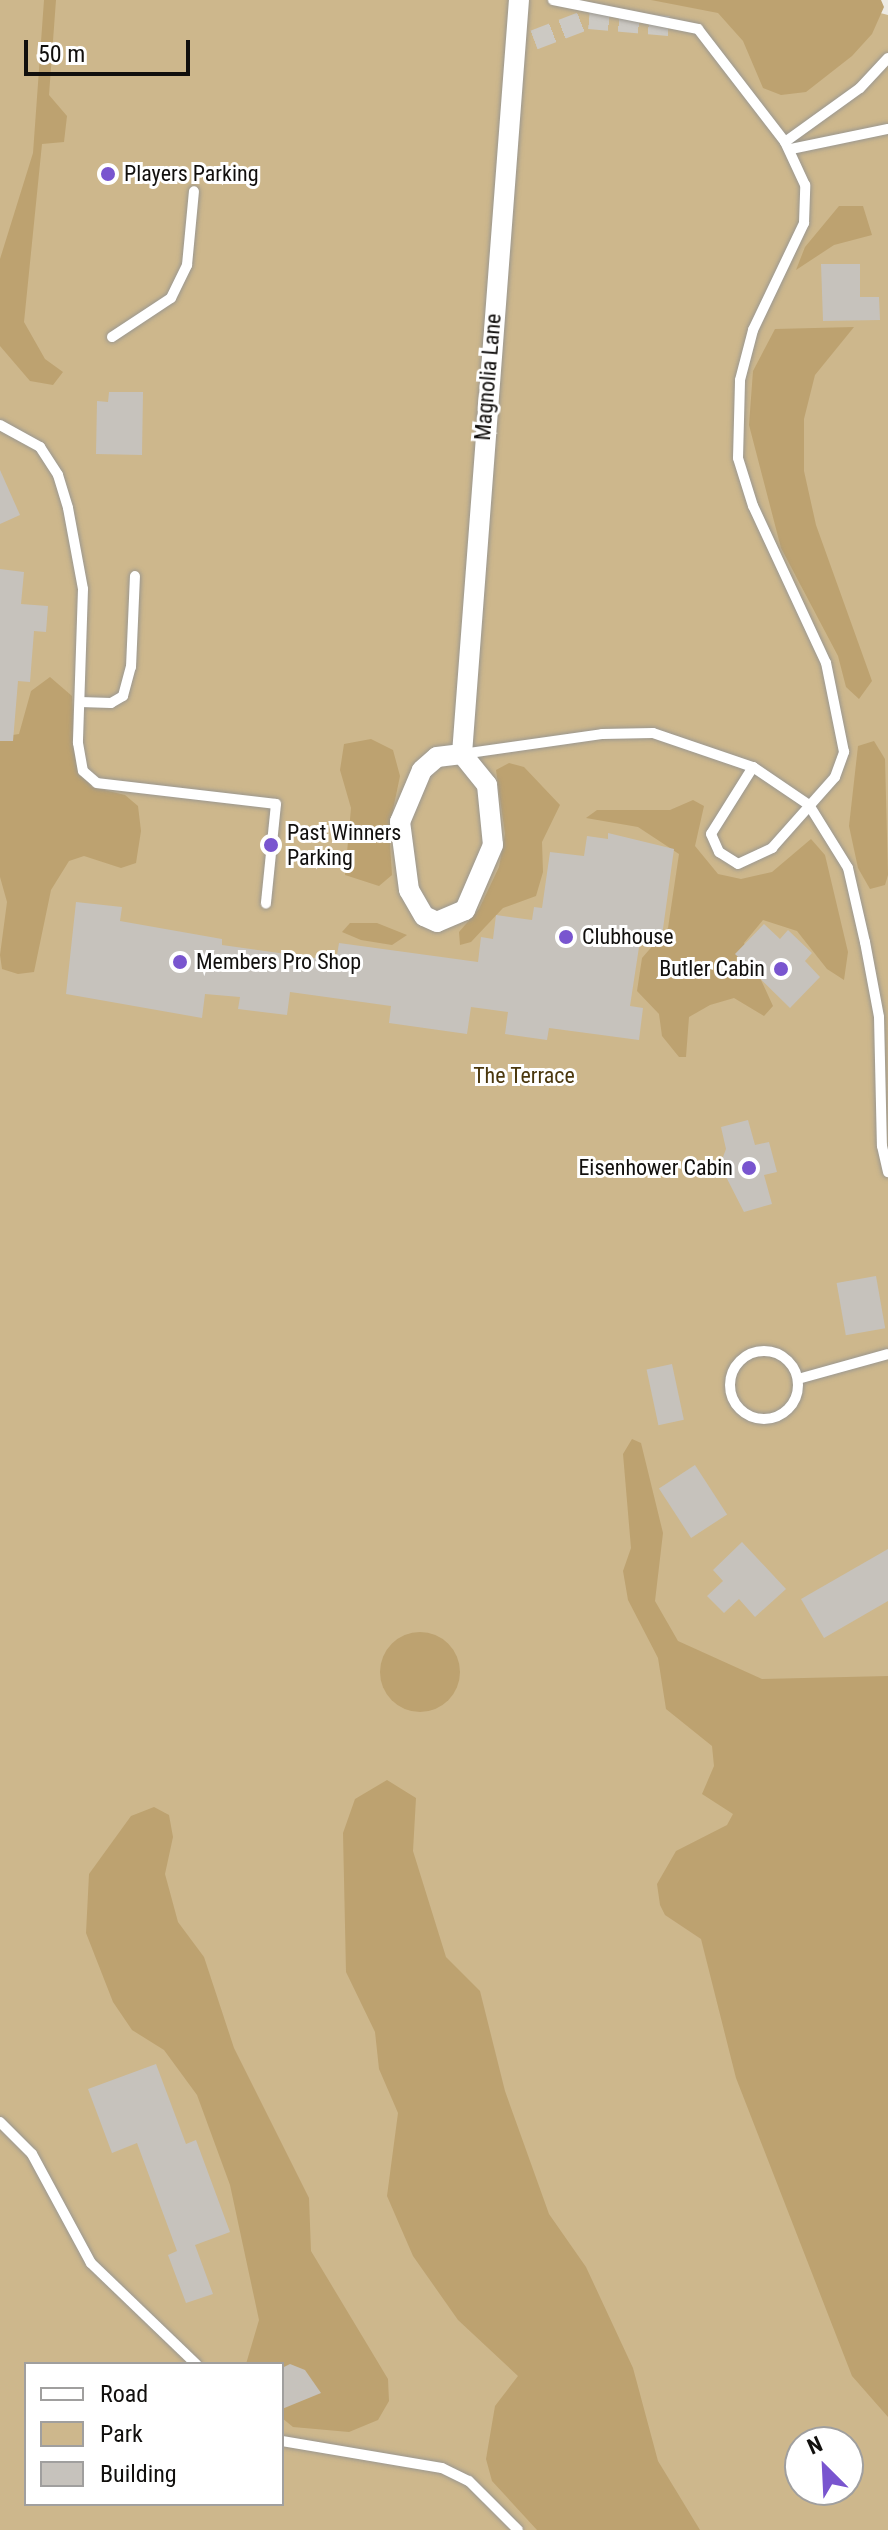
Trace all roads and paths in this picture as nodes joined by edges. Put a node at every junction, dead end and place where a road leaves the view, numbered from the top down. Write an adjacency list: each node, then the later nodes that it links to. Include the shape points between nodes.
1 (519, 0): 11 (street, Magnolia Lane)
2 (553, 0): 5 (lane, via 698,29)
3 (888, 58): 5 (lane, via 860,88)
4 (888, 129): 5 (lane)
5 (788, 146): 13 (lane, via 805,185 804,223 753,330 740,380 737,428 745,486 836,693 841,765)
6 (194, 191): 7 (lane, via 187,265 171,298)
7 (112, 337)
8 (0, 425): 10 (lane, via 40,447 63,490 83,589)
9 (135, 576): 10 (lane, via 136,614 123,696 111,703)
10 (80, 702): 14 (lane, via 78,753 89,779 276,804)
11 (462, 754): 11 (street, via 487,785 493,845 465,910 437,922 424,916 409,890 400,822 422,770 437,757); 12 (lane, via 602,734 653,733)
12 (753, 767): 13 (lane); 13 (lane, via 713,825 713,844 726,859 738,864 761,856)
13 (809, 805): 15 (lane, via 848,868 865,942 879,1017 882,1146)
14 (266, 903)
15 (888, 1172)
16 (888, 1354): 17 (lane)
17 (798, 1379): 17 (lane, via 778,1354 756,1352 732,1374 732,1396 746,1414 767,1419 788,1410)
18 (0, 2122): 19 (lane, via 32,2154 91,2263)
19 (194, 2362)
20 (284, 2441): 21 (lane, via 442,2468 469,2481)
21 (518, 2530)

